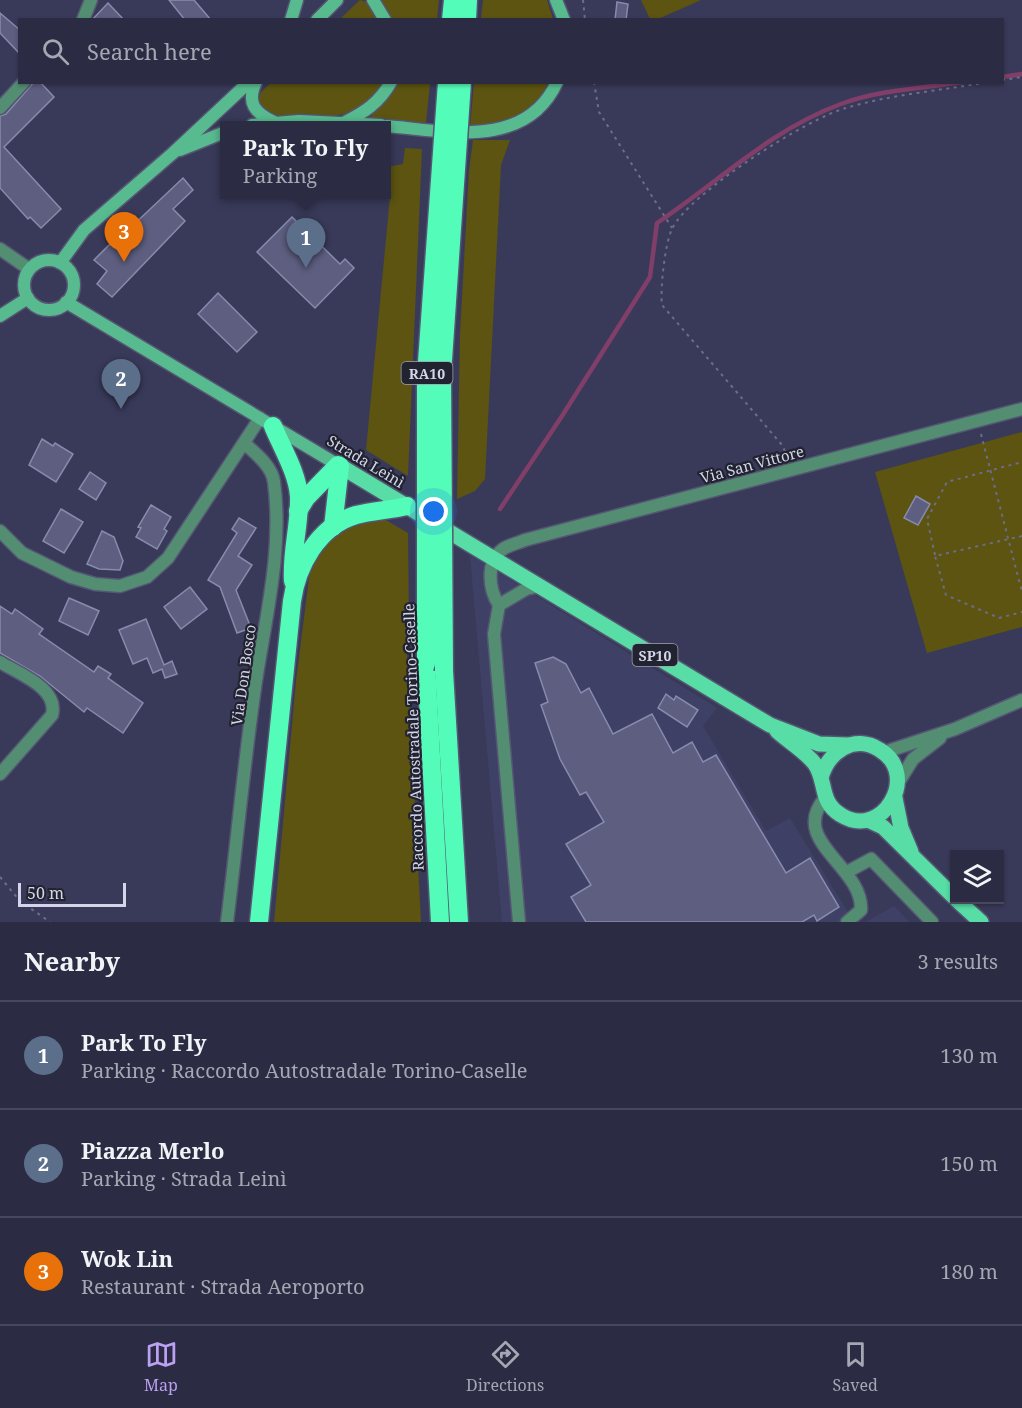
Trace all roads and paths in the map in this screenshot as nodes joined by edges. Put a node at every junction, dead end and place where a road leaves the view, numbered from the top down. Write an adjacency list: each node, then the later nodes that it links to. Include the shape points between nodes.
1 (297, 0): 8 (main road)
2 (338, 0): 9 (main road)
3 (373, 0): 10 (main road)
4 (556, 0): 11 (main road)
5 (583, 0): 12 (path)
6 (92, 2): 7 (street)
7 (83, 18)
8 (292, 18)
9 (319, 18)
10 (384, 18)
11 (563, 18)
12 (585, 18)
13 (1022, 77): 14 (path)
14 (1004, 80)
15 (22, 84): 24 (street)
16 (247, 84): 29 (main road)
17 (255, 84): 25 (main road, via 251,93 254,109)
18 (390, 84): 26 (main road, via 368,110)
19 (447, 84): 77 (highway, Raccordo Autostradale Torino-Caselle / RA10, bridge, via 426,376 426,664)
20 (462, 84): 78 (highway, RA10, bridge, via 442,375 444,671)
21 (555, 84): 27 (main road, via 534,114 507,128 472,133)
22 (594, 84): 30 (path, via 599,112)
23 (978, 84): 30 (path, via 844,108 767,147 704,194)
24 (0, 108)
25 (272, 121)
26 (348, 121)
27 (391, 126)
28 (220, 134): 29 (main road)
29 (173, 153): 32 (main road, via 84,230)
30 (672, 228): 43 (path, via 660,291 662,305 782,445)
31 (0, 249): 33 (street)
32 (60, 262): 33 (main road, via 44,260); 35 (main road, via 73,281)
33 (29, 269): 34 (main road, via 24,283)
34 (28, 298): 35 (main road, via 46,309); 36 (main road)
35 (66, 302): 39 (main road, Strada Leinì / SP10)
36 (0, 316)
37 (1022, 409): 38 (street, Via San Vittore)
38 (977, 420): 43 (street, Via San Vittore); 44 (path)
39 (266, 422): 40 (street); 42 (main road, Strada Leinì / SP10); 46 (highway, via 297,484)
40 (244, 443): 48 (street, via 168,558 147,577 120,586 71,577 22,552); 75 (street, Via Don Bosco, via 262,459 274,479 275,551)
41 (1022, 462): 44 (path)
42 (339, 466): 45 (main road, Strada Leinì / SP10); 46 (highway); 47 (highway)
43 (793, 469): 52 (street, Via San Vittore, via 525,540 503,549)
44 (991, 470): 50 (path); 51 (path, via 947,482 927,519)
45 (407, 506): 47 (highway, via 354,515); 52 (main road, Strada Leinì / SP10)
46 (298, 511): 54 (highway, via 292,562)
47 (333, 527): 54 (highway, via 309,553)
48 (0, 531)
49 (1022, 536): 50 (path)
50 (1008, 539): 51 (path); 55 (path)
51 (935, 556): 57 (path, via 946,595 999,618)
52 (494, 558): 53 (main road, Strada Leinì / SP10); 56 (street, via 490,575)
53 (540, 586): 56 (street, via 526,589); 60 (main road, Strada Leinì / SP10)
54 (294, 589): 76 (highway)
55 (1022, 592)
56 (499, 605): 79 (street, via 495,650)
57 (1022, 612)
58 (0, 662): 64 (street, via 47,692 54,709)
59 (1022, 700): 61 (street)
60 (770, 725): 62 (main road, Strada Leinì / SP10, via 819,744); 65 (main road, Strada Leinì / SP10, via 816,765)
61 (955, 729): 63 (street); 66 (street, via 921,750)
62 (848, 745): 63 (main road, SP10, via 867,744); 65 (main road, via 830,758)
63 (885, 752): 66 (main road, via 897,771)
64 (0, 774)
65 (821, 778): 67 (main road, SP10)
66 (897, 790): 68 (main road, via 884,812); 69 (main road, via 901,828)
67 (825, 798): 68 (main road, via 843,817); 70 (street, via 813,821 814,832)
68 (868, 820): 69 (main road, via 883,827)
69 (914, 857): 72 (main road)
70 (847, 872): 80 (street, via 861,898 861,910); 81 (street, via 871,859)
71 (0, 877): 74 (path, via 21,902)
72 (950, 892)
73 (962, 904): 82 (main road)
74 (50, 922)
75 (227, 922)
76 (259, 922)
77 (440, 922)
78 (459, 922)
79 (519, 922)
80 (847, 922)
81 (932, 922)
82 (981, 922)

